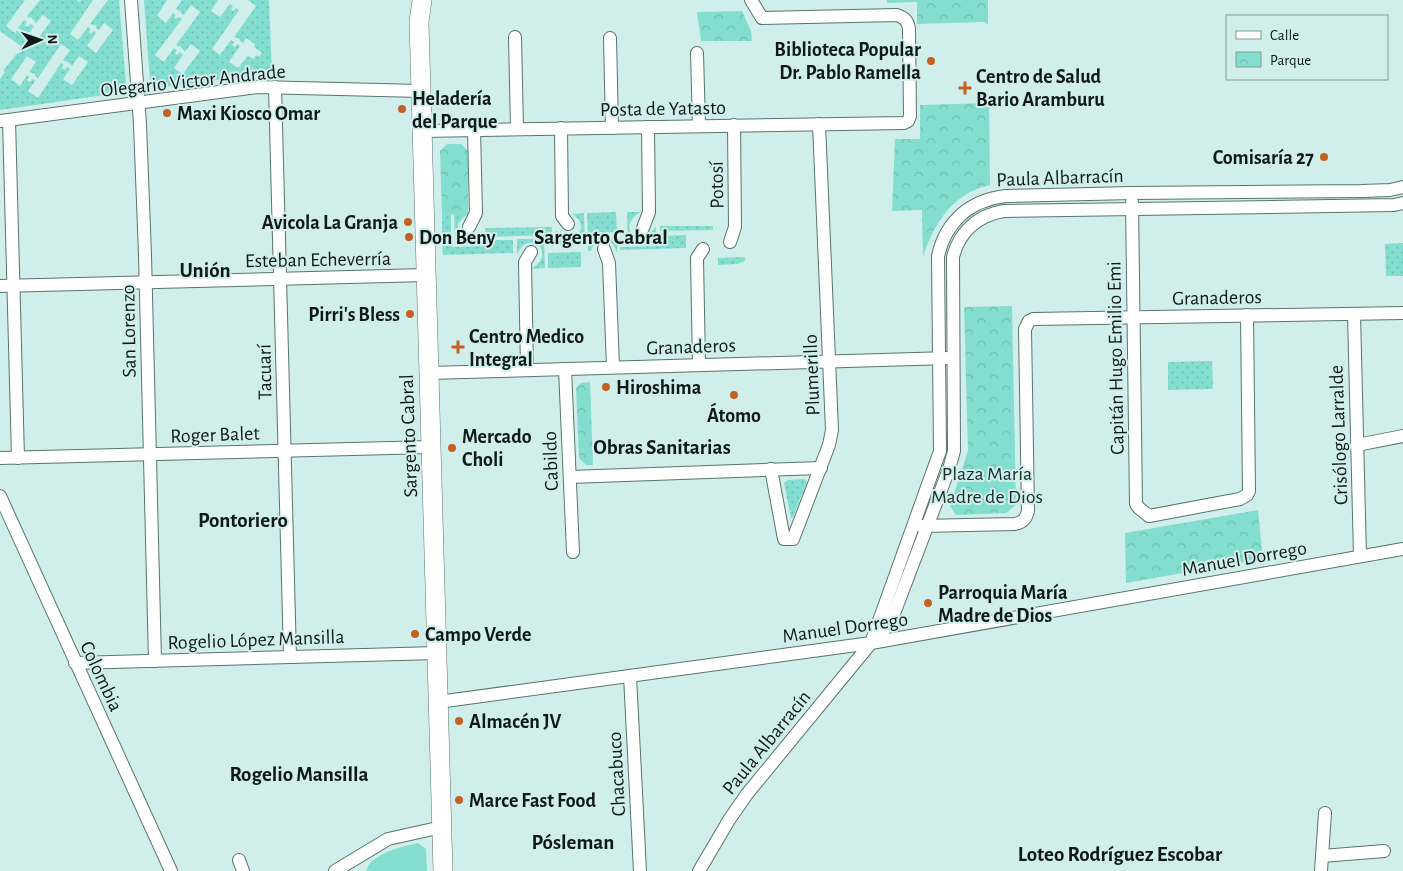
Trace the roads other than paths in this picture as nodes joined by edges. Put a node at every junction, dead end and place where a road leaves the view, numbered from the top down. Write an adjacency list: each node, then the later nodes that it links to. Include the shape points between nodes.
1 (131, 0): 9 (street, San Lorenzo)
2 (422, 0): 8 (main road, Sargento Cabral, via 419,22)
3 (751, 0): 11 (street, Posta de Yatasto, via 762,18 897,15 907,20 908,121)
4 (515, 37): 17 (street)
5 (610, 38): 16 (street)
6 (697, 53): 12 (street)
7 (275, 87): 8 (street, Olegario Victor Andrade); 9 (street, Olegario Victor Andrade); 32 (street, Tacuarí)
8 (421, 91): 19 (main road, Sargento Cabral)
9 (139, 103): 10 (street, Olegario Victor Andrade); 33 (street, San Lorenzo)
10 (5, 121): 35 (street)
11 (819, 124): 13 (street, Posta de Yatasto); 42 (street, Plumerillo)
12 (699, 126): 13 (street, Posta de Yatasto); 14 (street, Posta de Yatasto)
13 (734, 126): 27 (street, Potosí, via 735,228)
14 (648, 127): 16 (street, Posta de Yatasto); 26 (street, via 649,212)
15 (561, 128): 16 (street, Posta de Yatasto); 17 (street, Posta de Yatasto); 24 (street, via 562,216)
16 (612, 128)
17 (517, 129): 18 (street, Posta de Yatasto)
18 (474, 130): 19 (street, Posta de Yatasto); 25 (street, via 476,213)
19 (422, 131): 31 (main road, Sargento Cabral)
20 (1403, 187): 21 (street, Paula Albarracín, via 1362,191)
21 (1132, 193): 23 (street, Capitán Hugo Emilio Emi); 40 (street, Paula Albarracín, via 995,197 963,213 946,232 938,256)
22 (1403, 204): 23 (street, Paula Albarracín)
23 (1132, 209): 39 (street, Capitán Hugo Emilio Emi); 41 (street, Paula Albarracín, via 998,212 983,217 968,228 958,240 953,256)
24 (568, 224)
25 (469, 226)
26 (644, 228)
27 (730, 242)
28 (604, 249): 44 (street, via 609,263)
29 (703, 249): 43 (street, via 697,258)
30 (531, 252): 46 (street, via 525,262)
31 (426, 275): 32 (street, Esteban Echeverría); 47 (main road, Sargento Cabral)
32 (280, 279): 33 (street, Esteban Echeverría); 51 (street, Tacuarí)
33 (146, 282): 35 (street, Esteban Echeverría); 52 (street, San Lorenzo)
34 (0, 286): 35 (street, Esteban Echeverría)
35 (14, 286): 54 (street)
36 (1403, 313): 37 (street, Granaderos)
37 (1354, 314): 38 (street, Granaderos); 49 (street, Crisólogo Larralde)
38 (1247, 315): 39 (street, Granaderos); 39 (street, Capitán Hugo Emilio Emi, via 1250,486 1247,495 1149,516 1136,504)
39 (1134, 318): 61 (street, Granaderos, via 1032,319 1028,322 1025,329 1026,517 1016,524)
40 (940, 358): 41 (street, Granaderos); 42 (street, Granaderos); 60 (street, Paula Albarracín, via 940,451)
41 (954, 358): 61 (street, Paula Albarracín, via 954,451)
42 (830, 361): 43 (street, Granaderos); 55 (street, Plumerillo, via 831,438)
43 (700, 364): 44 (street, Granaderos)
44 (613, 367): 45 (street, Granaderos)
45 (565, 369): 46 (street, Granaderos); 57 (street, Cabildo)
46 (527, 370): 47 (street, Granaderos)
47 (429, 373): 50 (main road, Sargento Cabral)
48 (1403, 436): 49 (street)
49 (1357, 444): 64 (street, Crisólogo Larralde)
50 (431, 447): 51 (street, Roger Balet); 66 (main road, Sargento Cabral)
51 (285, 451): 52 (street, Roger Balet); 67 (street, Tacuarí)
52 (150, 455): 54 (street, Roger Balet); 68 (street, San Lorenzo)
53 (0, 458): 54 (street, Roger Balet)
54 (18, 458)
55 (821, 468): 56 (street); 56 (street, Plumerillo, via 793,539 784,539)
56 (771, 470): 57 (street)
57 (570, 477): 63 (street, Cabildo)
58 (0, 496): 59 (street, Colombia)
59 (5, 520): 69 (street, Colombia)
60 (913, 526): 61 (street); 65 (street, Paula Albarracín)
61 (928, 526): 65 (street, Paula Albarracín, via 890,624)
62 (1403, 548): 64 (street, Manuel Dorrego)
63 (573, 552)
64 (1360, 556): 65 (street, Manuel Dorrego)
65 (871, 643): 70 (street, Manuel Dorrego); 81 (street, Paula Albarracín, via 747,794)
66 (437, 653): 67 (street, Rogelio López Mansilla); 71 (main road, Sargento Cabral)
67 (290, 657): 68 (street, Rogelio López Mansilla)
68 (154, 661): 69 (street, Rogelio López Mansilla)
69 (75, 663): 77 (street, Colombia)
70 (630, 676): 71 (street, Manuel Dorrego); 80 (street, Chacabuco)
71 (438, 702): 73 (main road, Sargento Cabral)
72 (1325, 813): 75 (street)
73 (442, 827): 76 (street, via 388,839); 79 (main road, Sargento Cabral)
74 (1384, 851): 75 (street)
75 (1322, 856): 82 (street)
76 (350, 867): 78 (street)
77 (171, 871)
78 (335, 871)
79 (443, 871)
80 (640, 871)
81 (699, 871)
82 (1321, 871)

